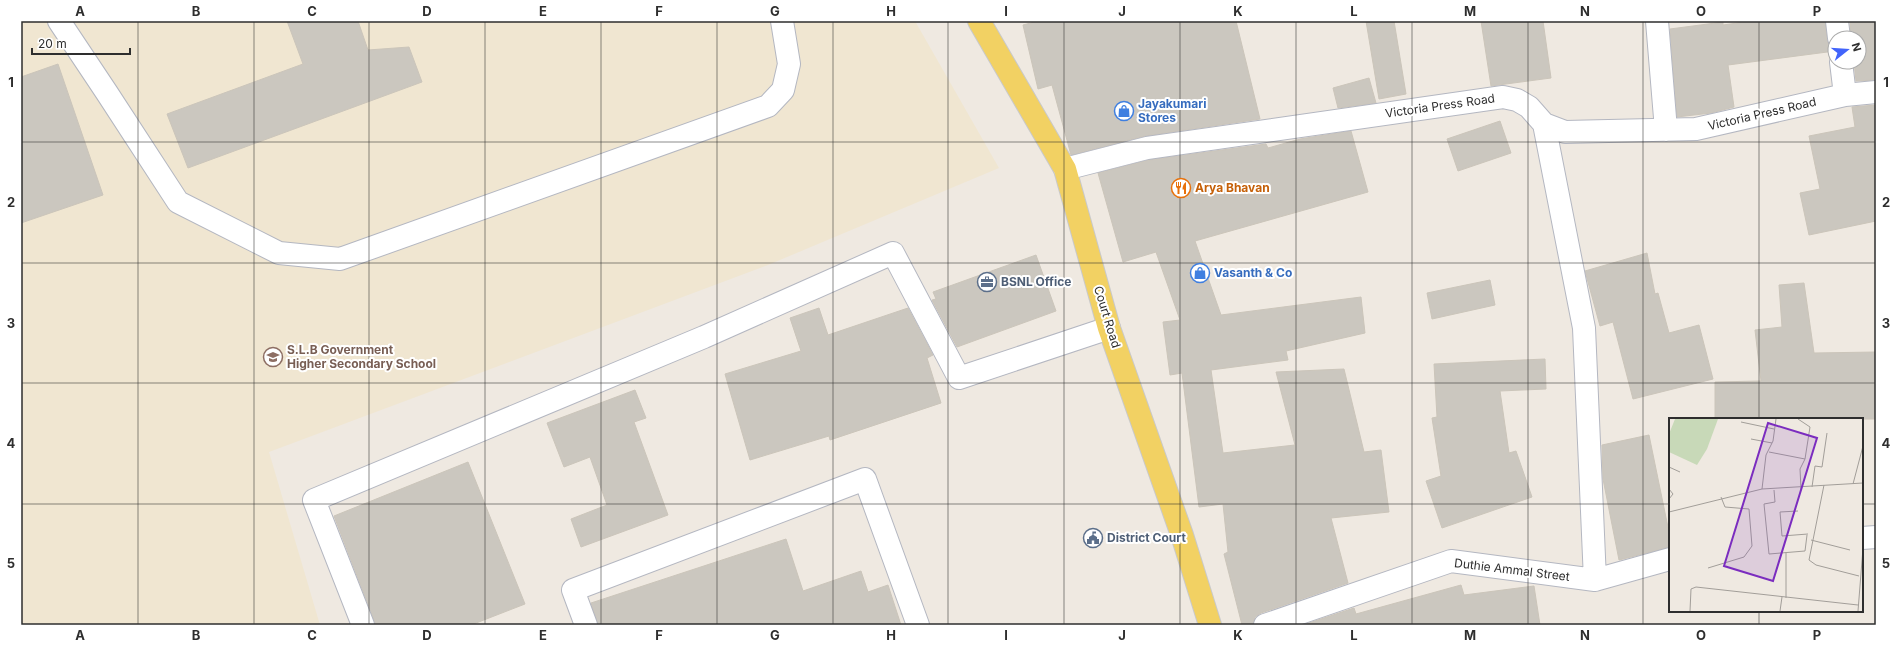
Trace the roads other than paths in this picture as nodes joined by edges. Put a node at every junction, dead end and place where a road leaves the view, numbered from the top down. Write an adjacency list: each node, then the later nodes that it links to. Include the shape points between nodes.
1 (59, 21): 2 (street, via 178,202 279,253 340,259 768,106 782,90 789,64)
2 (782, 21)
3 (979, 21): 10 (main road, Court Road)
4 (1657, 21): 9 (street)
5 (1842, 70): 7 (street)
6 (1876, 92): 7 (street, Victoria Press Road)
7 (1845, 95): 9 (street, Victoria Press Road, via 1696,129)
8 (1544, 124): 9 (street, Victoria Press Road, via 1565,132); 10 (street, Victoria Press Road, via 1529,107 1517,100 1503,97 1147,148); 15 (street, via 1584,328)
9 (1666, 130)
10 (1065, 169): 11 (main road, Court Road)
11 (1109, 328): 16 (street, via 960,378 893,252 704,337 314,500); 19 (main road, Court Road, via 1182,535)
12 (1876, 537): 13 (street)
13 (1863, 538)
14 (1669, 559): 15 (street, Duthie Ammal Street)
15 (1595, 580): 20 (street, Duthie Ammal Street, via 1451,561)
16 (364, 625)
17 (586, 625): 18 (street, via 573,590 864,479)
18 (918, 625)
19 (1210, 625)
20 (1265, 625)

